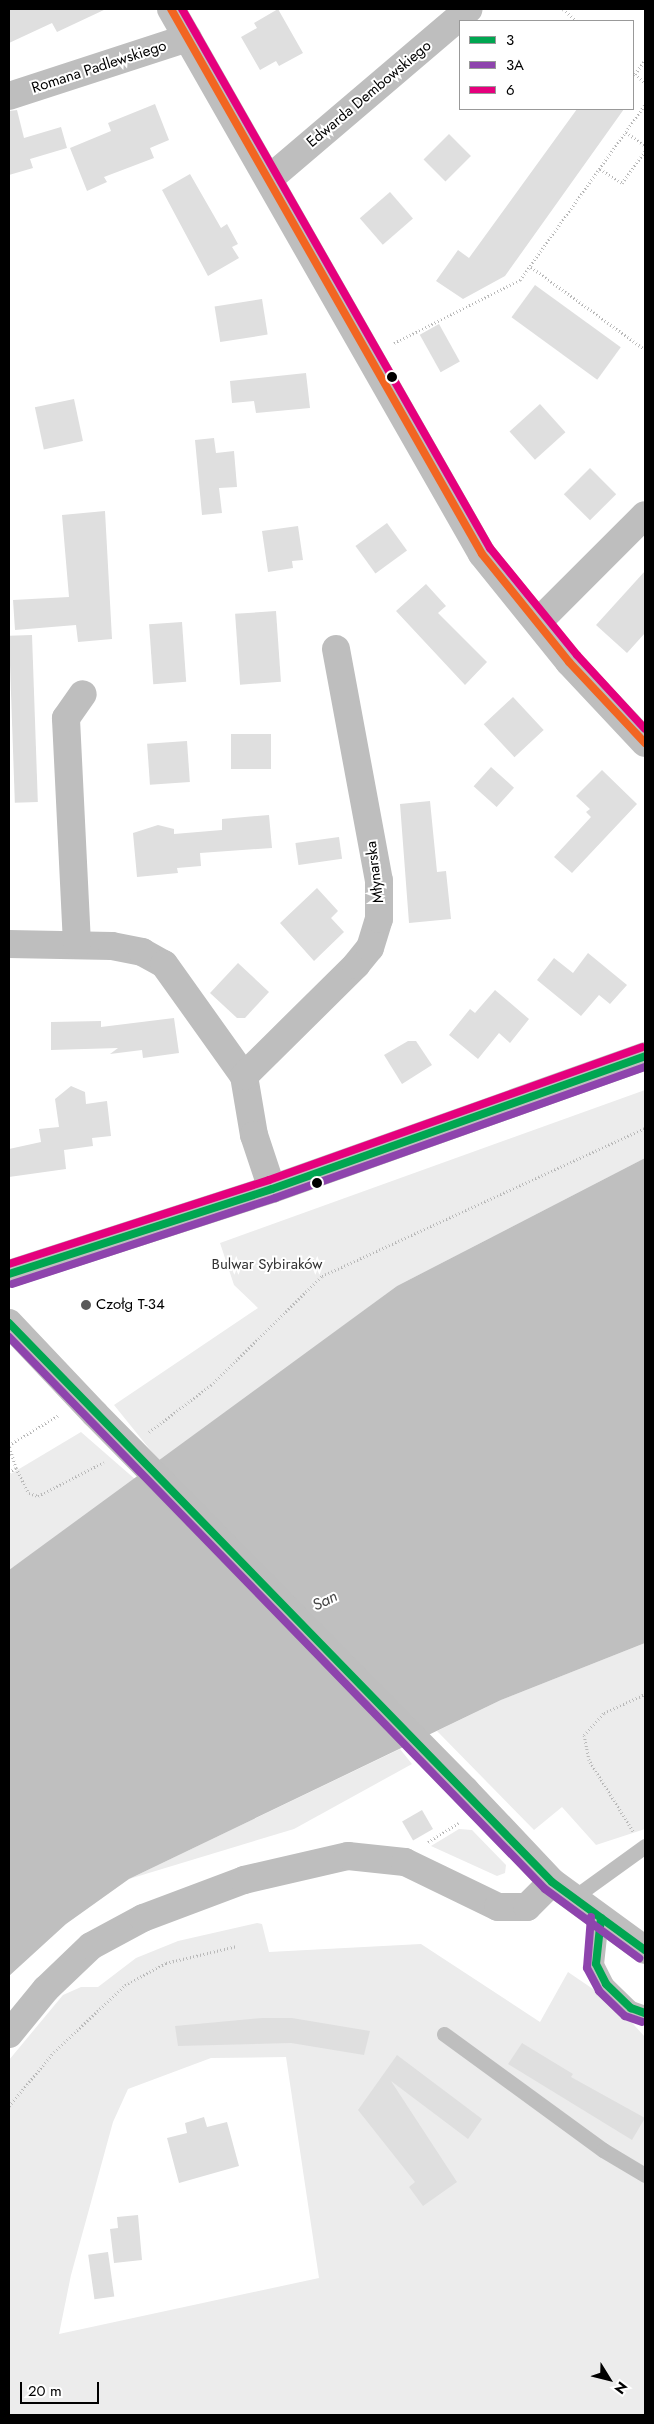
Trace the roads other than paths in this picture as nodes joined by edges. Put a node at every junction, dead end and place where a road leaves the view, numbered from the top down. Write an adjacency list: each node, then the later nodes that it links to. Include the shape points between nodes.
1 (171, 9): 3 (street)
2 (470, 9): 5 (street, Edwarda Dembowskiego)
3 (188, 38): 4 (street, Romana Padlewskiego); 5 (street)
4 (9, 96)
5 (269, 179): 7 (street, via 482,554)
6 (645, 514): 7 (street)
7 (538, 622): 10 (street, via 576,669)
8 (336, 649): 14 (street, Młynarska, via 379,881 379,919 370,948 356,965)
9 (83, 694): 12 (street, via 66,718)
10 (645, 743)
11 (9, 944): 12 (street)
12 (77, 944): 14 (street, via 142,952 164,964)
13 (645, 1056): 15 (street)
14 (244, 1076): 15 (street, via 254,1135)
15 (272, 1189): 16 (street)
16 (9, 1274)
17 (9, 1323): 19 (street, bridge)
18 (644, 1847): 19 (lane)
19 (562, 1890): 20 (street); 24 (street, via 526,1907 498,1907 406,1862 348,1856 244,1880 143,1918 91,1946 46,1989)
20 (601, 1918): 21 (street); 22 (lane, via 596,1964 606,1984)
21 (645, 1950)
22 (638, 2011): 23 (lane)
23 (645, 2024)
24 (9, 2034)
25 (444, 2034): 26 (lane, via 603,2150)
26 (645, 2175)

